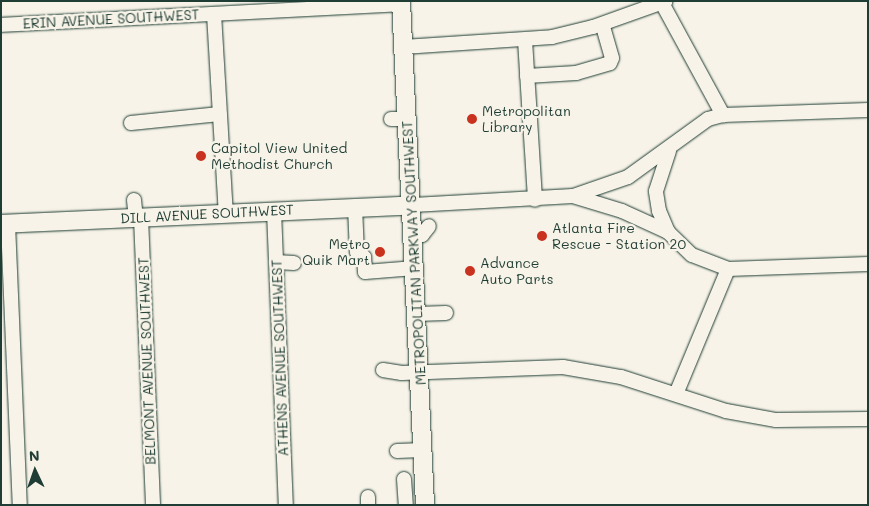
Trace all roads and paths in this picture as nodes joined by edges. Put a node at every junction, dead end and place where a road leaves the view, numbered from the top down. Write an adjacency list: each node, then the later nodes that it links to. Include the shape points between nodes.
1 (664, 2): 5 (street); 11 (street)
2 (401, 3): 3 (street, ERIN AVENUE SOUTHWEST); 7 (main road, METROPOLITAN PARKWAY SOUTHWEST)
3 (214, 14): 4 (street, ERIN AVENUE SOUTHWEST); 10 (street)
4 (1, 24)
5 (602, 24): 6 (street, via 552,37); 8 (street, via 612,58 610,63 576,73)
6 (525, 40): 7 (street); 8 (street)
7 (403, 46): 17 (main road, METROPOLITAN PARKWAY SOUTHWEST, via 399,119)
8 (527, 76): 16 (street)
9 (868, 110): 11 (street)
10 (220, 114): 12 (street); 20 (street)
11 (723, 115): 13 (street, via 696,125)
12 (131, 123)
13 (671, 146): 14 (street, via 628,177); 23 (street, via 660,169 656,191 659,211)
14 (573, 196): 16 (street); 23 (street, via 622,211)
15 (134, 200): 21 (street, BELMONT AVENUE SOUTHWEST)
16 (535, 200): 17 (street)
17 (412, 204): 18 (main road, DILL AVENUE SOUTHWEST); 27 (main road, METROPOLITAN PARKWAY SOUTHWEST, via 424,235)
18 (355, 207): 19 (main road, DILL AVENUE SOUTHWEST); 27 (street, via 357,252 364,257 365,272)
19 (274, 211): 20 (main road, DILL AVENUE SOUTHWEST); 24 (street, ATHENS AVENUE SOUTHWEST)
20 (226, 214): 21 (main road, DILL AVENUE SOUTHWEST)
21 (138, 218): 22 (main road, DILL AVENUE SOUTHWEST); 39 (street, BELMONT AVENUE SOUTHWEST)
22 (5, 224): 38 (street)
23 (668, 232): 28 (street, via 692,255)
24 (276, 262): 25 (street); 40 (street, ATHENS AVENUE SOUTHWEST)
25 (294, 263)
26 (868, 264): 28 (street)
27 (415, 268): 30 (main road, METROPOLITAN PARKWAY SOUTHWEST)
28 (728, 269): 33 (street)
29 (446, 313): 30 (street)
30 (417, 314): 32 (main road, METROPOLITAN PARKWAY SOUTHWEST)
31 (383, 370): 32 (street)
32 (420, 372): 33 (street, via 562,367 621,377); 35 (main road, METROPOLITAN PARKWAY SOUTHWEST)
33 (676, 394): 34 (street, via 726,411 776,420)
34 (868, 419)
35 (423, 450): 36 (street); 37 (main road, METROPOLITAN PARKWAY SOUTHWEST)
36 (398, 451)
37 (412, 479): 41 (street); 42 (main road, METROPOLITAN PARKWAY SOUTHWEST)
38 (20, 505)
39 (153, 505)
40 (286, 505)
41 (406, 505)
42 (425, 505)

